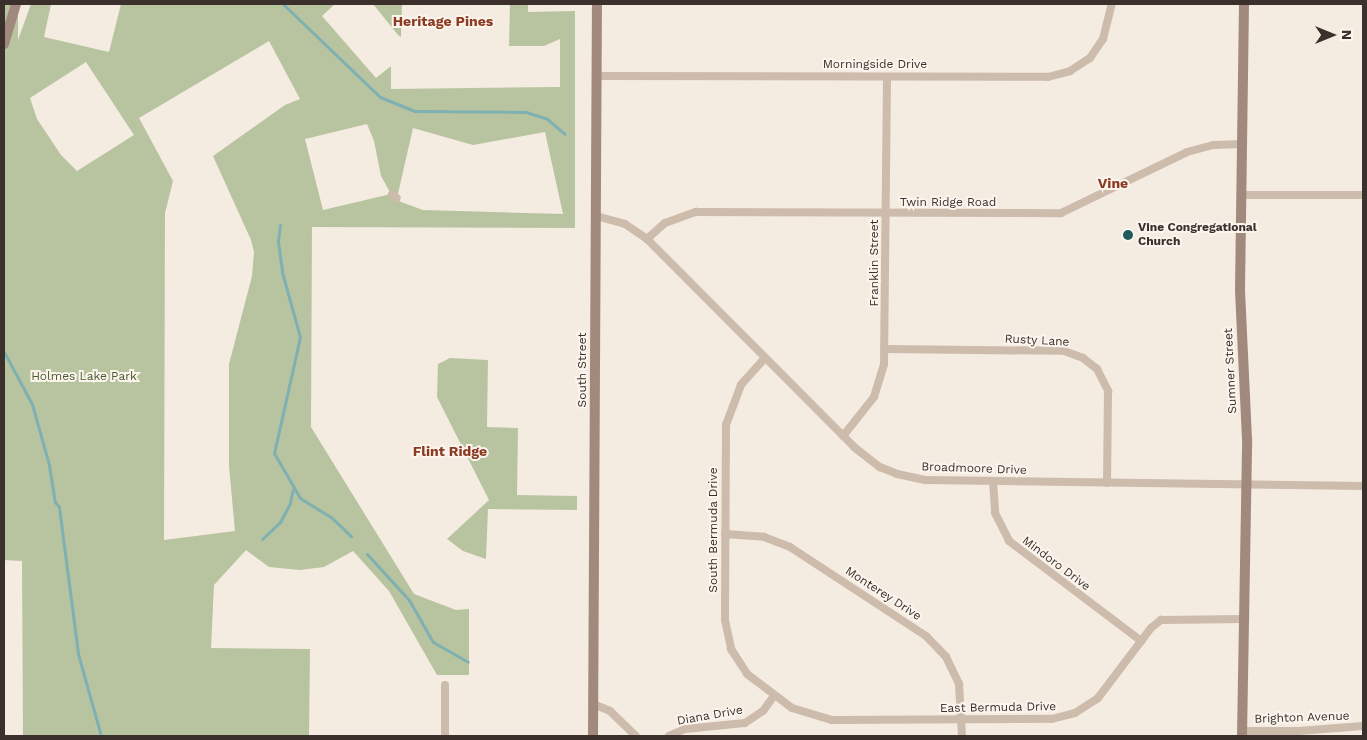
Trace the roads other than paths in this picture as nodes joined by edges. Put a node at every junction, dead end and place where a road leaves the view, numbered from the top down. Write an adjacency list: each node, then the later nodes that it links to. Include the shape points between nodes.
1 (16, 4): 5 (main road)
2 (597, 4): 6 (main road, South Street)
3 (1112, 4): 7 (street, Morningside Drive, via 1108,27 1099,46 1081,65 1059,75)
4 (1244, 4): 8 (main road, Sumner Street)
5 (4, 44)
6 (596, 76): 7 (street, Morningside Drive); 12 (main road, South Street)
7 (887, 77): 11 (street, Franklin Street)
8 (1242, 144): 9 (main road, Sumner Street); 11 (street, Twin Ridge Road, via 1214,145 1187,152 1060,213)
9 (1241, 195): 10 (street); 19 (main road, Sumner Street, via 1240,290 1246,388)
10 (1363, 195)
11 (886, 213): 13 (street, Twin Ridge Road, via 696,212 671,220); 14 (street, Franklin Street)
12 (596, 216): 13 (street, Broadmoore Drive, via 625,224); 26 (main road, South Street)
13 (647, 239): 15 (street, Broadmoore Drive)
14 (885, 350): 16 (street, Franklin Street, via 874,397); 18 (street, Rusty Lane, via 1064,351 1083,358 1097,370 1108,391)
15 (765, 358): 16 (street, Broadmoore Drive); 21 (street, South Bermuda Drive, via 741,384 729,414)
16 (843, 436): 17 (street, Broadmoore Drive, via 865,457 897,474 926,480)
17 (993, 481): 18 (street, Broadmoore Drive); 23 (street, Mindoro Drive, via 995,513 1009,541)
18 (1107, 483): 19 (street, Broadmoore Drive)
19 (1246, 485): 20 (street, Broadmoore Drive); 22 (main road, Sumner Street)
20 (1363, 486)
21 (725, 534): 25 (street, South Bermuda Drive, via 727,637 747,674); 27 (street, Monterey Drive, via 764,537 790,547 926,636 954,670)
22 (1245, 619): 23 (street, East Bermuda Drive, via 1169,618 1155,624); 29 (main road, Sumner Street)
23 (1141, 642): 27 (street, East Bermuda Drive, via 1106,690 1075,713 1043,720)
24 (445, 685): 30 (street)
25 (774, 696): 27 (street, East Bermuda Drive, via 804,714 832,720); 33 (street, Diana Drive, via 763,711 745,723 685,729)
26 (593, 704): 31 (main road, South Street); 32 (street, via 610,711)
27 (962, 720): 34 (street, Monterey Drive)
28 (1363, 726): 29 (street, Brighton Avenue)
29 (1242, 734)
30 (445, 736)
31 (593, 736)
32 (636, 736)
33 (669, 736)
34 (962, 736)

